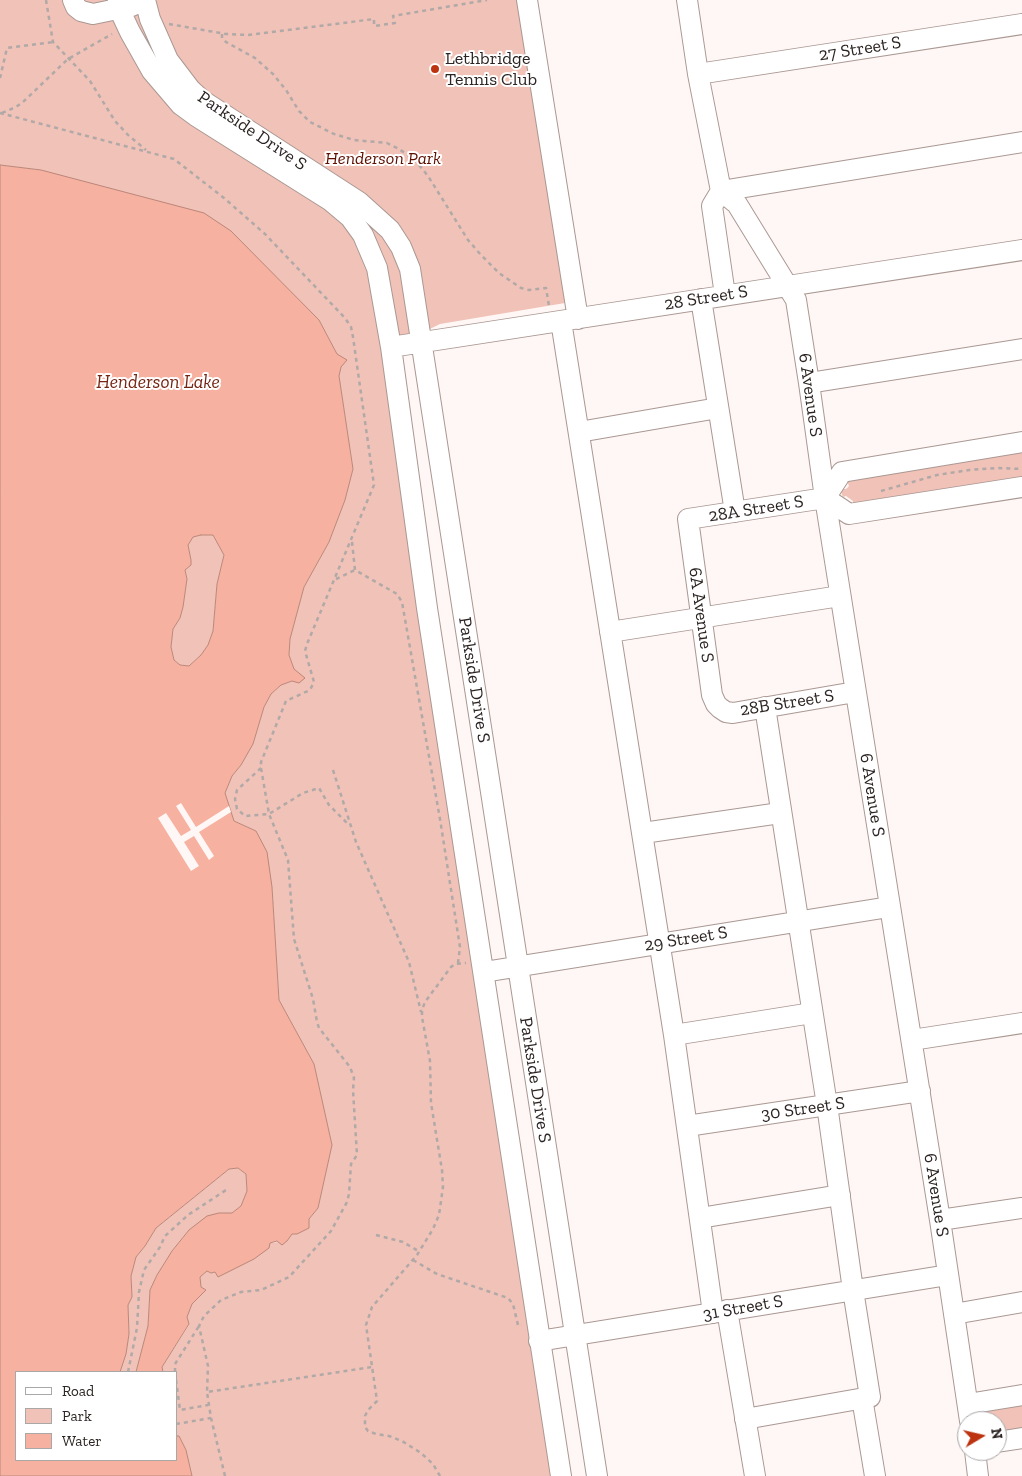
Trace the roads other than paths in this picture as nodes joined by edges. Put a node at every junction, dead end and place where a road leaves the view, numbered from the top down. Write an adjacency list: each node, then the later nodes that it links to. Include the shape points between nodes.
1 (73, 0): 5 (street, via 76,7 87,14)
2 (527, 0): 14 (street)
3 (687, 0): 7 (street)
4 (146, 1): 5 (street); 15 (street, Parkside Drive S, via 150,19 168,60 190,90 342,190 390,230 410,269)
5 (122, 12): 16 (street, Parkside Drive S, via 152,71 182,105 319,192 350,216 363,235 377,268)
6 (1022, 24): 7 (street, 27 Street S)
7 (698, 74): 9 (street)
8 (1022, 142): 9 (street)
9 (721, 191): 11 (street, 6 Avenue S, via 736,204); 12 (street, via 712,206)
10 (1022, 250): 11 (street, 28 Street S)
11 (787, 286): 12 (street, 28 Street S); 18 (street, 6 Avenue S, via 796,300)
12 (725, 295): 13 (street, 28 Street S)
13 (701, 299): 14 (street, 28 Street S); 19 (street)
14 (563, 316): 15 (street, 28 Street S); 20 (street)
15 (422, 342): 16 (street, 28 Street S); 38 (street, Parkside Drive S)
16 (391, 348): 37 (street, Parkside Drive S, via 427,608)
17 (1022, 349): 18 (street)
18 (809, 383): 23 (street, 6 Avenue S)
19 (718, 408): 20 (street); 24 (street)
20 (579, 432): 28 (street)
21 (1022, 442): 23 (street, via 842,472)
22 (1022, 486): 23 (street, via 849,514)
23 (825, 498): 24 (street, 28A Street S); 26 (street, 6 Avenue S)
24 (735, 512): 25 (street, 28A Street S)
25 (688, 519): 27 (street, 6A Avenue S)
26 (840, 596): 27 (street); 29 (street, 6 Avenue S)
27 (701, 618): 28 (street); 31 (street, 6A Avenue S, via 712,695)
28 (610, 632): 33 (street)
29 (855, 692): 30 (street, 28B Street S); 34 (street, 6 Avenue S)
30 (765, 707): 31 (street, 28B Street S, via 733,713); 32 (street)
31 (720, 708)
32 (780, 813): 33 (street); 35 (street)
33 (643, 833): 36 (street)
34 (889, 906): 35 (street, 29 Street S); 42 (street, 6 Avenue S)
35 (797, 921): 36 (street, 29 Street S); 39 (street)
36 (659, 943): 38 (street, 29 Street S); 41 (street)
37 (483, 966): 38 (street, 29 Street S); 55 (street, Parkside Drive S)
38 (518, 966): 56 (street, Parkside Drive S)
39 (812, 1013): 41 (street); 44 (street)
40 (1022, 1023): 42 (street)
41 (674, 1035): 45 (street)
42 (912, 1040): 43 (street, 6 Avenue S)
43 (920, 1092): 44 (street, 30 Street S); 49 (street, 6 Avenue S)
44 (827, 1105): 45 (street, 30 Street S); 46 (street)
45 (687, 1126): 48 (street)
46 (840, 1195): 48 (street); 51 (street)
47 (1022, 1208): 49 (street)
48 (700, 1218): 53 (street)
49 (940, 1220): 50 (street, 6 Avenue S)
50 (948, 1275): 51 (street, 31 Street S); 54 (street, 6 Avenue S)
51 (853, 1290): 53 (street, 31 Street S); 58 (street, via 870,1397)
52 (1022, 1302): 54 (street)
53 (720, 1312): 56 (street, 31 Street S); 61 (street)
54 (954, 1314): 59 (street, 6 Avenue S)
55 (538, 1333): 56 (street, 31 Street S); 65 (street, Parkside Drive S)
56 (575, 1335): 66 (street, Parkside Drive S)
57 (1022, 1395): 60 (street)
58 (862, 1398): 61 (street); 68 (street)
59 (969, 1411)
60 (972, 1411)
61 (745, 1419): 67 (street)
62 (1022, 1438): 63 (street)
63 (1007, 1440)
64 (976, 1461): 69 (street)
65 (561, 1476)
66 (597, 1476)
67 (754, 1476)
68 (875, 1476)
69 (978, 1476)

